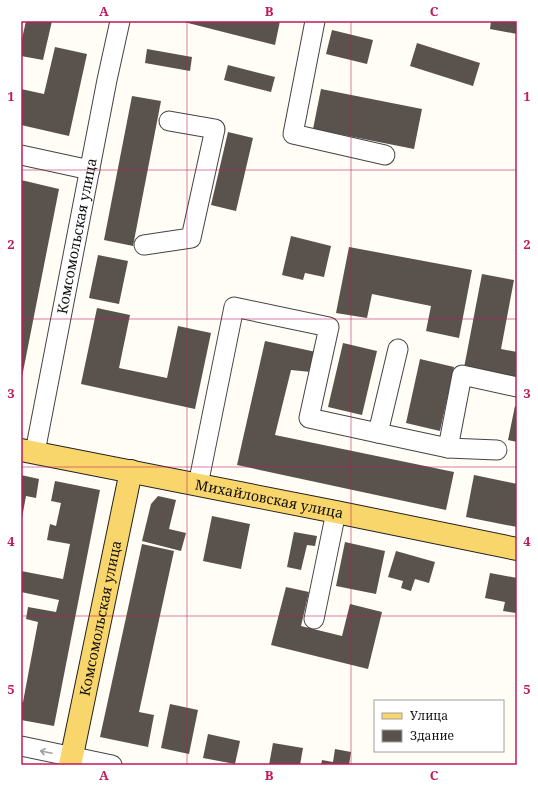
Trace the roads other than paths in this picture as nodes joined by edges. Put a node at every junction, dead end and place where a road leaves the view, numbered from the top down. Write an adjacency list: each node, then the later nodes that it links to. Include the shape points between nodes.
1 (120, 21): 6 (street, Комсомольская улица)
2 (315, 21): 5 (street, via 292,134)
3 (169, 121): 7 (street, via 215,129 191,238)
4 (21, 155): 6 (street)
5 (385, 155)
6 (90, 170): 13 (street, Комсомольская улица)
7 (144, 245)
8 (398, 349): 10 (street)
9 (517, 386): 11 (street, via 462,375)
10 (378, 433): 11 (street); 15 (street, via 309,418 329,327 234,307)
11 (448, 448): 12 (street)
12 (497, 450)
13 (28, 451): 14 (main road, Михайловская улица)
14 (131, 471): 15 (main road, Михайловская улица); 20 (main road, Комсомольская улица)
15 (198, 485): 16 (main road, Михайловская улица)
16 (336, 512): 17 (main road, Михайловская улица); 18 (street)
17 (517, 550)
18 (314, 619)
19 (21, 746): 20 (street, one-way to 19)
20 (71, 761): 21 (street)
21 (112, 765)

